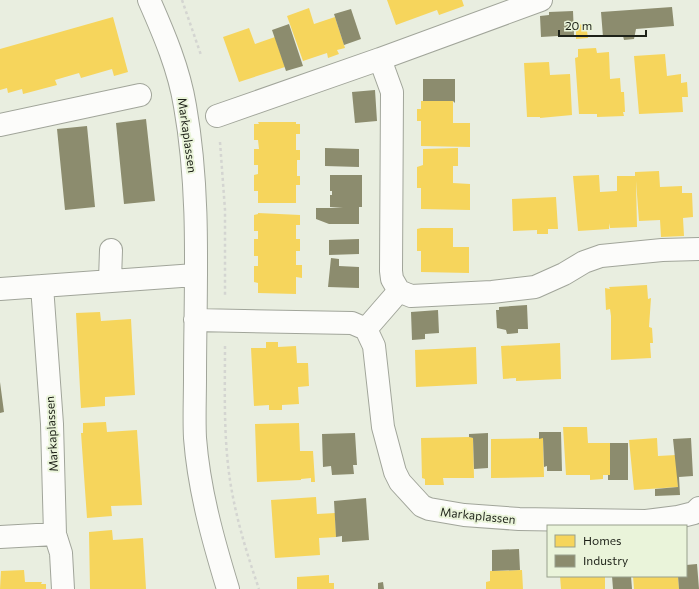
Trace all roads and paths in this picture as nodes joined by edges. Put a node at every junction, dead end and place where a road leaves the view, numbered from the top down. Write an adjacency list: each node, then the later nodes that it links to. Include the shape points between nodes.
1 (149, 0): 9 (street, Markaplassen, via 164,34 185,105 193,163 196,215)
2 (541, 0): 3 (street)
3 (380, 59): 5 (street); 13 (street, via 392,92 391,271 392,279)
4 (140, 94): 6 (street)
5 (217, 116)
6 (0, 125)
7 (699, 249): 13 (street, via 601,256 534,287 411,296)
8 (110, 250): 10 (street)
9 (195, 275): 10 (street); 14 (street, Markaplassen)
10 (110, 280): 11 (street)
11 (42, 286): 12 (street); 17 (street, Markaplassen, via 52,424)
12 (0, 289)
13 (399, 290): 15 (street)
14 (195, 320): 15 (street, via 352,323); 20 (street, Markaplassen, via 195,439 208,521)
15 (366, 329): 16 (street, Markaplassen, via 374,346 383,427 395,472 400,482 422,506 464,515 520,519 646,521 678,517 694,513)
16 (699, 508)
17 (55, 534): 18 (street); 19 (street, Markaplassen, via 61,553)
18 (0, 537)
19 (63, 589)
20 (228, 589)

